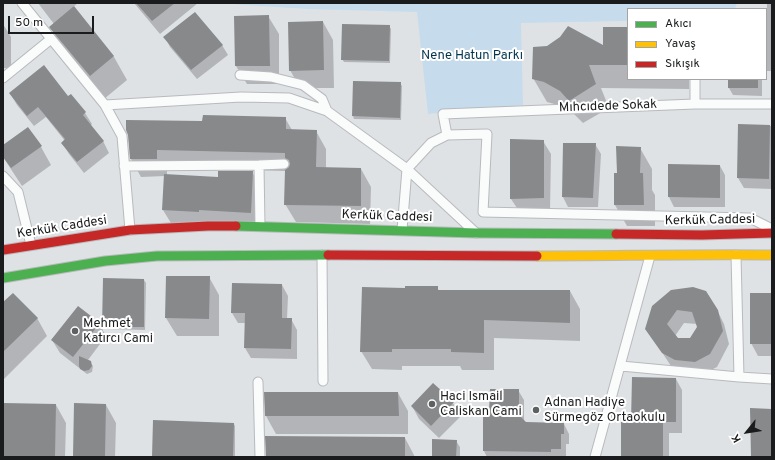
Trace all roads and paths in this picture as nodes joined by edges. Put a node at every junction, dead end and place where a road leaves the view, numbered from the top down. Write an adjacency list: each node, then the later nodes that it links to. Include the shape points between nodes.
1 (22, 3): 2 (street)
2 (51, 39): 4 (street); 8 (street)
3 (240, 76): 9 (street, via 271,77 303,85 322,99)
4 (3, 78)
5 (695, 80): 6 (street)
6 (695, 104): 7 (street, Mıhcıdede Sokak); 10 (street, Mıhcıdede Sokak, via 443,114)
7 (772, 104)
8 (105, 105): 9 (street, via 249,97 289,98); 12 (street, via 122,136)
9 (327, 111): 14 (street)
10 (447, 135): 14 (street, via 431,143); 17 (street, via 487,134 484,212 750,218)
11 (284, 164): 13 (street)
12 (124, 166): 13 (street); 18 (street)
13 (259, 166): 16 (street)
14 (407, 169): 19 (street); 20 (street)
15 (3, 176): 22 (street, via 18,192)
16 (260, 226): 18 (street, Kerkük Caddesi); 19 (street, Kerkük Caddesi)
17 (772, 229)
18 (130, 230): 22 (street, Kerkük Caddesi)
19 (402, 230): 20 (street, Kerkük Caddesi)
20 (476, 233): 21 (street, Kerkük Caddesi)
21 (772, 233)
22 (31, 245): 23 (street, Kerkük Caddesi)
23 (3, 250)
24 (322, 255): 27 (street); 28 (street, via 157,256 104,261); 32 (street)
25 (736, 255): 26 (street); 27 (street); 30 (street)
26 (772, 255)
27 (650, 256): 29 (street)
28 (3, 278)
29 (620, 366): 30 (street); 35 (street)
30 (739, 377): 31 (street)
31 (772, 378)
32 (323, 381)
33 (258, 382): 34 (street)
34 (260, 457)
35 (595, 457)

